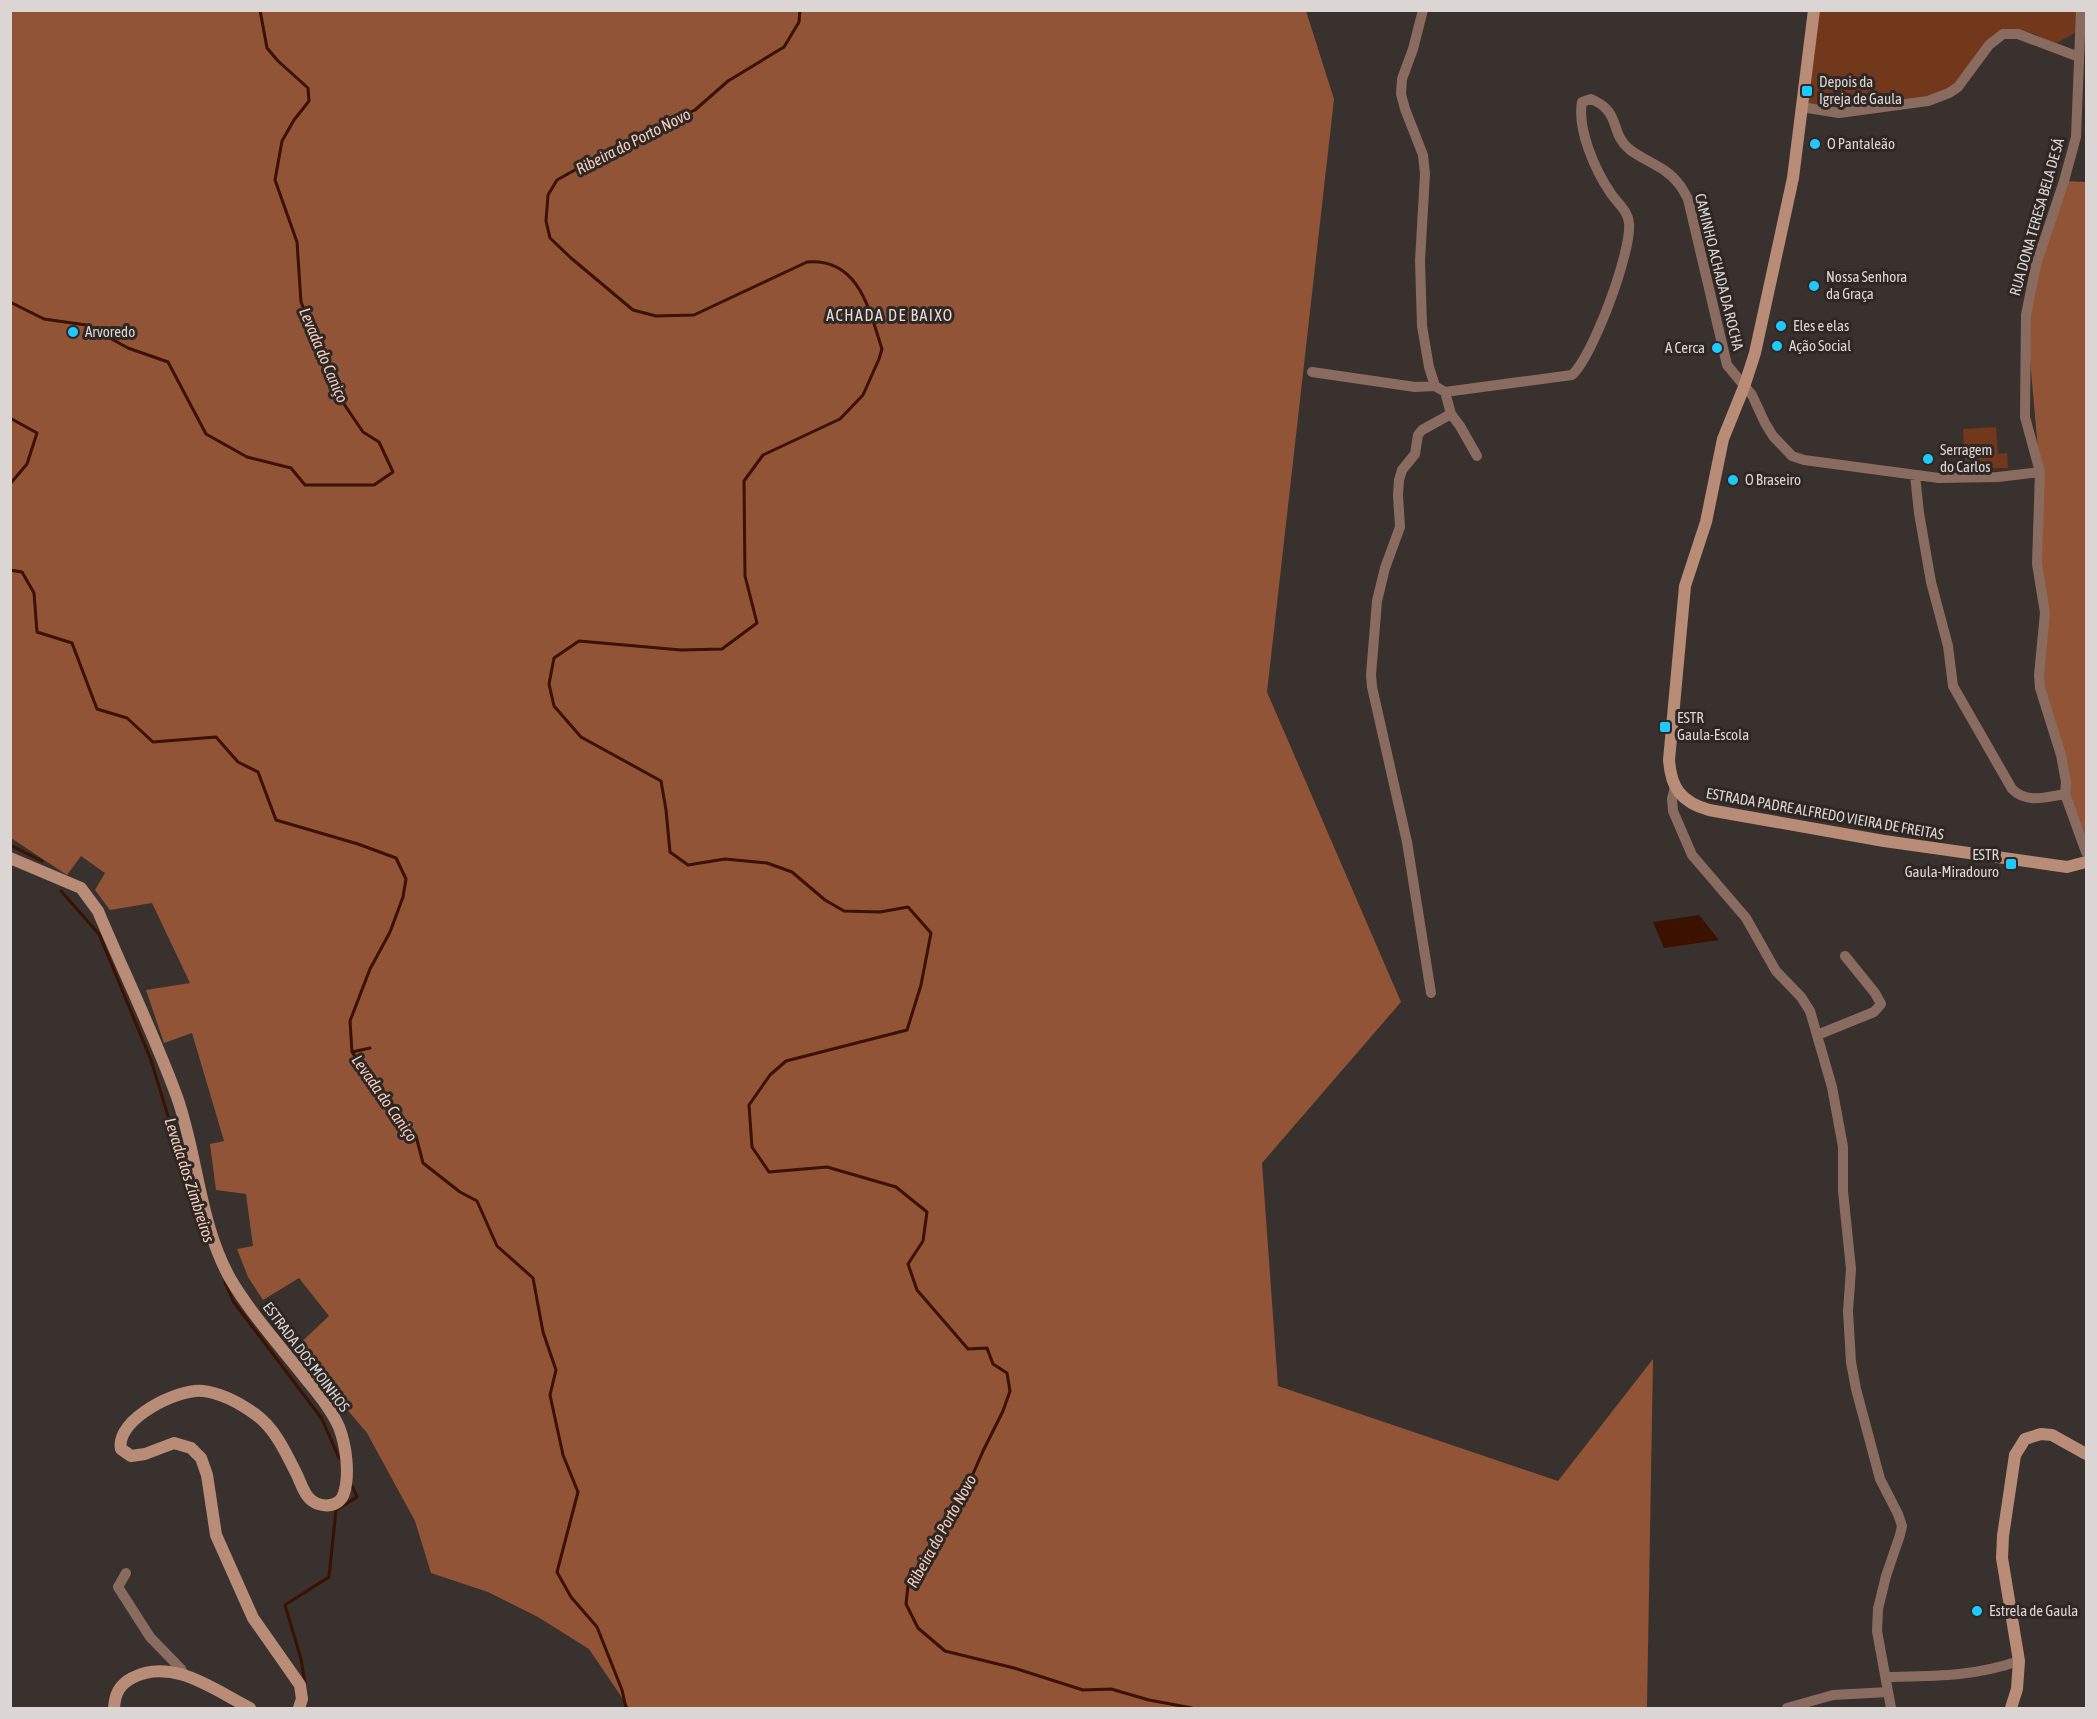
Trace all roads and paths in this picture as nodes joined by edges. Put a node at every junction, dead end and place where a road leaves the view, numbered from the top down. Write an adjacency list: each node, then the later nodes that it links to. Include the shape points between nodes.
1 (1423, 10): 7 (street, via 1401,94 1424,155 1420,294 1429,367)
2 (1814, 10): 5 (street)
3 (2081, 10): 4 (street, RUA DONA TERESA BELA DE SÁ)
4 (2079, 57): 5 (street, via 2018,34 2003,34 1989,45 1958,87 1928,101 1839,113); 12 (street, RUA DONA TERESA BELA DE SÁ, via 2076,137 2036,265 2026,315 2025,417)
5 (1801, 107): 8 (street, via 1793,178)
6 (1312, 372): 7 (street, via 1415,387)
7 (1436, 386): 9 (street)
8 (1744, 387): 9 (street, CAMINHO ACHADA DA ROCHA, via 1727,365 1688,199 1678,182 1628,148 1620,138 1612,113 1592,99 1582,102 1580,112 1595,167 1626,212 1629,223 1609,303 1589,354 1572,375); 13 (street, via 1773,436 1792,456); 14 (street, via 1723,439 1706,522 1685,586 1669,760)
9 (1445, 392): 10 (street)
10 (1451, 414): 11 (street); 20 (street, via 1422,430 1415,454 1402,470 1398,495 1400,527 1377,601 1371,675 1407,842)
11 (1477, 456)
12 (2040, 472): 13 (street, via 1957,478); 15 (street, RUA DONA TERESA BELA DE SÁ, via 2037,564 2045,613 2040,688 2061,755)
13 (1916, 475): 15 (street, via 1931,582 1957,695 2017,794 2034,799)
14 (1675, 787): 18 (street, ESTRADA PADRE ALFREDO VIEIRA DE FREITAS, via 1688,802 1709,810 1884,841 2067,867); 21 (street, via 1673,811 1692,855 1746,918 1776,971 1801,997)
15 (2065, 794): 16 (street, RUA DONA TERESA BELA DE SÁ)
16 (2086, 852)
17 (10, 858): 30 (street, ESTRADA DOS MOINHOS, via 81,888 98,911 177,1098 222,1263 251,1308 329,1409 344,1443 344,1495 327,1506 308,1497 265,1422 243,1406 214,1394 202,1391 168,1398 130,1423 121,1437 121,1449 132,1456 174,1443 191,1448 201,1458 216,1535 253,1618 300,1685)
18 (2086, 862)
19 (1845, 956): 21 (street, via 1881,1004 1874,1012)
20 (1431, 993)
21 (1817, 1035): 26 (street, via 1843,1147 1851,1269 1851,1362 1880,1479 1902,1526 1878,1609 1877,1631)
22 (2086, 1454): 24 (street, via 2052,1435 2041,1434 2025,1439 2015,1455 2002,1558)
23 (126, 1573): 25 (street, via 118,1587 150,1638)
24 (2019, 1661): 26 (street, via 1958,1676); 33 (street)
25 (183, 1673): 28 (street, via 158,1671 130,1680 119,1688); 29 (street)
26 (1886, 1677): 27 (street)
27 (1888, 1692): 31 (street, via 1833,1695); 32 (street)
28 (114, 1708)
29 (250, 1708)
30 (299, 1708)
31 (1787, 1708)
32 (1891, 1708)
33 (2011, 1708)

